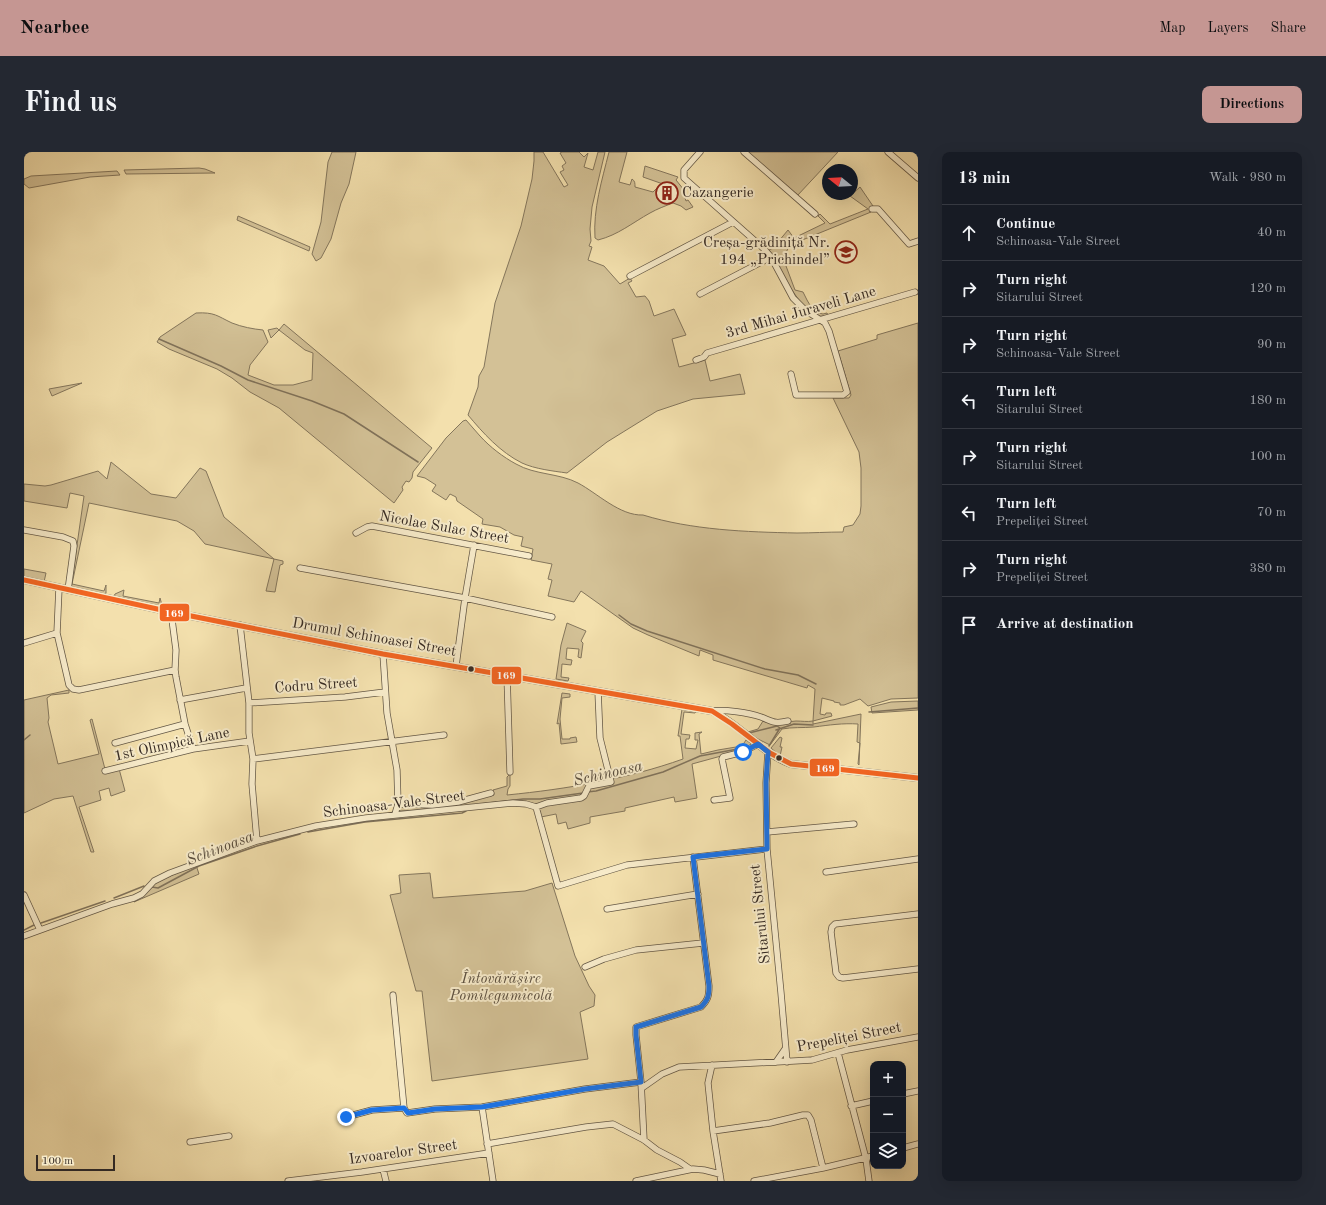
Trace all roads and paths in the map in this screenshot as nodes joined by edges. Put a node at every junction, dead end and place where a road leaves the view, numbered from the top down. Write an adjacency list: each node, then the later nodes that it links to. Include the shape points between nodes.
1 (700, 152): 7 (street, via 684,170 684,178)
2 (744, 152): 6 (street)
3 (888, 152): 4 (street)
4 (918, 178)
5 (872, 209): 8 (street, via 878,210 909,244)
6 (815, 214)
7 (733, 222): 9 (street); 10 (street)
8 (918, 242)
9 (771, 258): 12 (street); 13 (street, via 794,298 805,310)
10 (630, 276)
11 (915, 292): 13 (street, 3rd Mihai Juraveli Lane)
12 (700, 294)
13 (820, 319): 14 (street, 3rd Mihai Juraveli Lane, via 707,353); 15 (street, via 829,331 847,388 846,393 796,395)
14 (696, 360)
15 (791, 374)
16 (24, 530): 23 (street, via 72,541 74,546)
17 (356, 533): 18 (street, Nicolae Sulac Street, via 372,526)
18 (474, 545): 19 (street, Nicolae Sulac Street); 24 (street)
19 (529, 556)
20 (300, 568): 24 (street)
21 (24, 580): 22 (street, Drumul Schinoasei Street)
22 (59, 588): 23 (street, Drumul Schinoasei Street); 28 (street)
23 (68, 590): 25 (street, Drumul Schinoasei Street)
24 (464, 598): 26 (street); 31 (street)
25 (172, 612): 27 (street, Drumul Schinoasei Street); 32 (street, via 176,650)
26 (552, 617)
27 (240, 625): 30 (street, Drumul Schinoasei Street); 34 (street)
28 (57, 633): 29 (street); 32 (street, via 69,684 73,690)
29 (24, 644)
30 (383, 654): 31 (street, Drumul Schinoasei Street); 36 (street)
31 (456, 666): 33 (street, Drumul Schinoasei Street)
32 (175, 670): 37 (street)
33 (507, 676): 35 (street, Drumul Schinoasei Street); 51 (street)
34 (246, 688): 37 (street); 38 (street)
35 (598, 691): 39 (street, Drumul Schinoasei Street); 56 (street, Schinoasa-Vale Street, via 600,738 611,782 590,786 581,798)
36 (385, 692): 38 (street, Codru Street); 44 (street)
37 (180, 700): 41 (street)
38 (249, 703): 43 (street)
39 (712, 711): 40 (street, Drumul Schinoasei Street, via 726,710 762,717 773,723); 46 (street, Drumul Schinoasei Street)
40 (788, 721)
41 (185, 724): 45 (street); 47 (street)
42 (444, 735): 44 (street)
43 (250, 741): 47 (street, 1st Olimpică Lane); 49 (street, 1st Olimpică Lane)
44 (392, 741): 49 (street); 55 (street, via 397,770)
45 (115, 743)
46 (758, 744): 48 (street, Drumul Schinoasei Street); 54 (street, via 743,752 723,757 730,798)
47 (193, 749): 50 (street, 1st Olimpică Lane)
48 (768, 752): 52 (street, Drumul Schinoasei Street, via 779,760 791,764); 59 (street, Sitarului Street)
49 (253, 759): 60 (street, via 252,784)
50 (105, 771)
51 (510, 772)
52 (918, 778)
53 (491, 793): 55 (street, via 458,802)
54 (714, 800)
55 (398, 804): 57 (street)
56 (536, 807): 57 (street, Schinoasa-Vale Street, via 513,803); 62 (street, via 558,886 627,865)
57 (395, 814): 60 (street, Schinoasa-Vale Street, via 316,826)
58 (854, 824): 59 (street)
59 (767, 832): 61 (street, Sitarului Street)
60 (257, 841): 69 (street, Schinoasa-Vale Street, via 170,873 154,881 142,894 134,898)
61 (767, 849): 62 (street); 76 (street, Sitarului Street)
62 (693, 857): 65 (street)
63 (918, 859): 64 (street)
64 (826, 872)
65 (698, 894): 67 (street); 71 (street)
66 (24, 895): 69 (street)
67 (607, 909)
68 (918, 914): 73 (street, via 833,925 831,932 836,973 839,977)
69 (40, 930): 70 (street, Schinoasa-Vale Street)
70 (24, 936)
71 (703, 943): 72 (street, via 636,950); 81 (street, via 709,986 707,1001 701,1007 636,1027)
72 (585, 967)
73 (918, 969)
74 (393, 995): 87 (street)
75 (918, 1037): 77 (street, Prepeliței Street)
76 (785, 1049): 78 (street); 79 (street, Sitarului Street)
77 (838, 1053): 79 (street, Prepeliței Street, via 812,1060); 85 (street)
78 (776, 1062): 79 (street, Prepeliței Street); 80 (street, Prepeliței Street)
79 (787, 1062)
80 (712, 1065): 81 (street, Prepeliței Street, via 679,1067); 89 (street, via 708,1083)
81 (642, 1085): 86 (street, Prepeliței Street, via 585,1089); 91 (street)
82 (918, 1091): 83 (street)
83 (906, 1093)
84 (870, 1102): 85 (street)
85 (851, 1106): 98 (street)
86 (482, 1107): 87 (street, Prepeliței Street, via 408,1113); 93 (street)
87 (404, 1108): 88 (street, Prepeliței Street, via 372,1110)
88 (346, 1117)
89 (713, 1130): 99 (street, via 808,1115); 102 (street)
90 (229, 1136): 92 (street)
91 (644, 1140): 93 (street, via 618,1126 608,1124); 101 (street)
92 (190, 1142)
93 (488, 1144): 96 (street)
94 (918, 1144): 95 (street)
95 (906, 1147)
96 (489, 1153): 100 (street, Izvoarelor Street); 106 (street)
97 (870, 1157): 98 (street)
98 (866, 1159): 99 (street); 110 (street)
99 (823, 1168): 109 (street)
100 (383, 1169): 103 (street, Izvoarelor Street); 105 (street)
101 (690, 1169): 102 (street); 107 (street)
102 (720, 1174): 108 (street)
103 (322, 1179): 104 (street, Izvoarelor Street)
104 (288, 1181)
105 (386, 1181)
106 (493, 1181)
107 (636, 1181)
108 (721, 1181)
109 (754, 1181)
110 (869, 1181)

